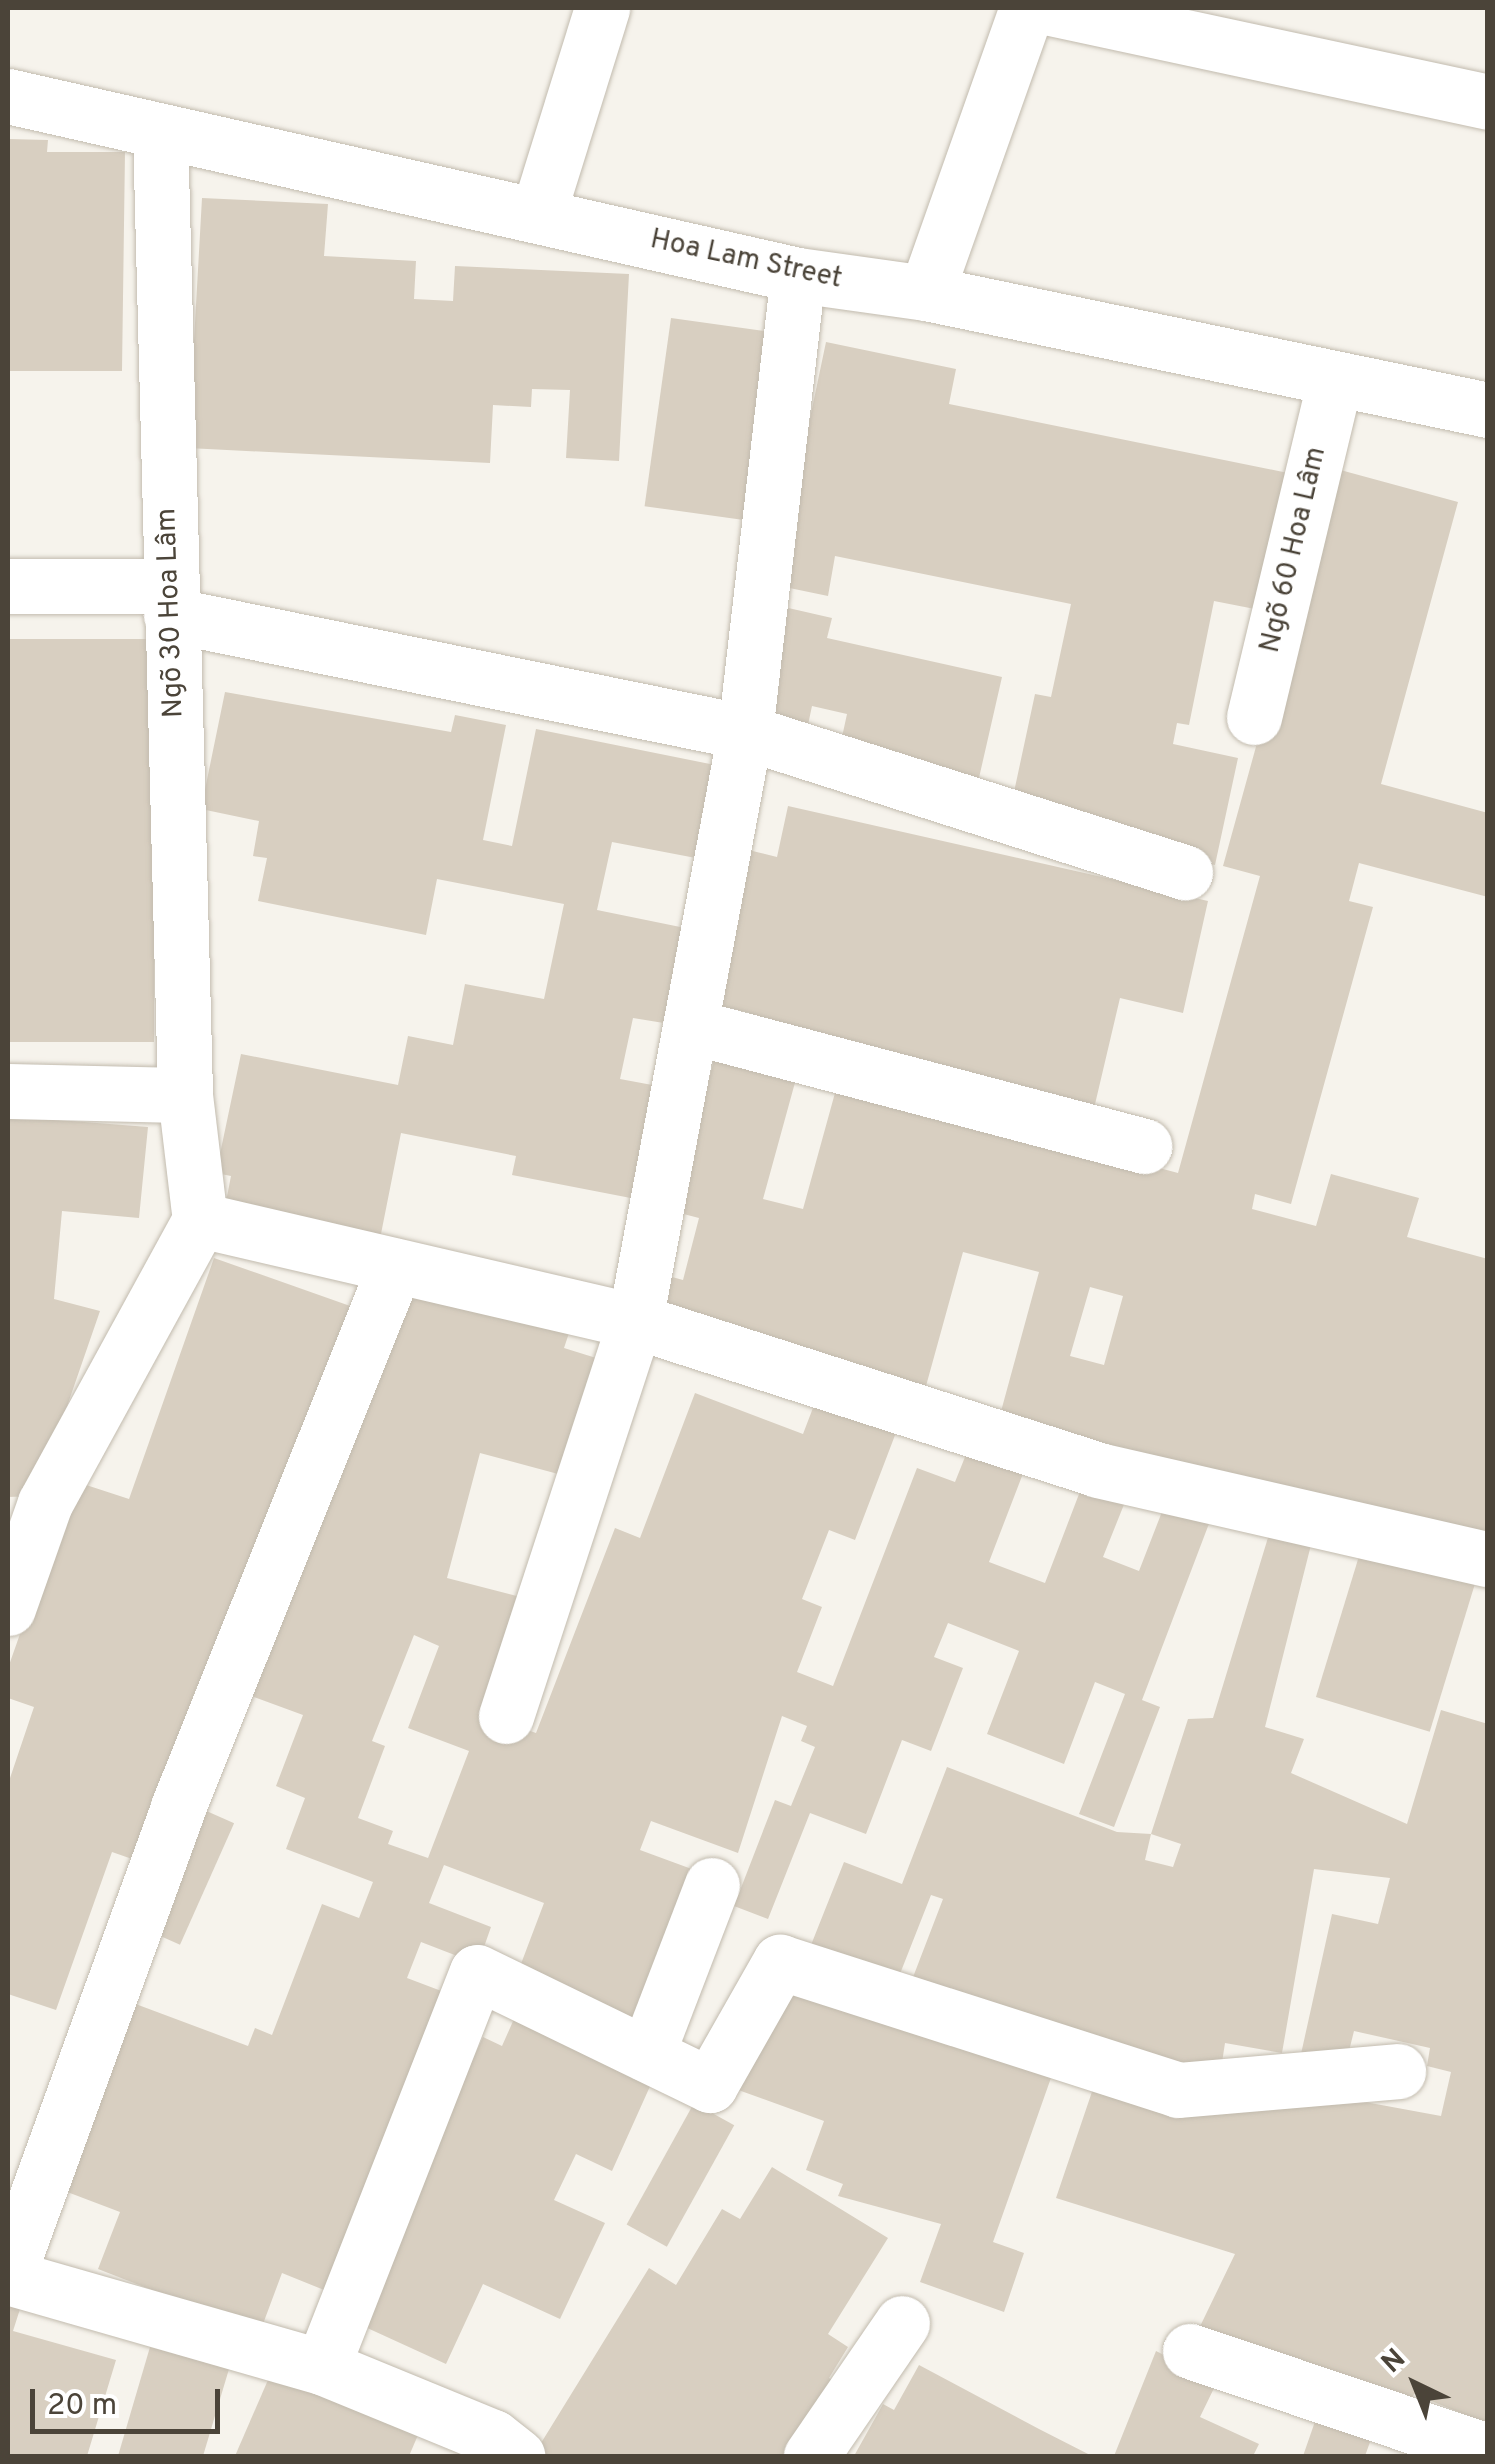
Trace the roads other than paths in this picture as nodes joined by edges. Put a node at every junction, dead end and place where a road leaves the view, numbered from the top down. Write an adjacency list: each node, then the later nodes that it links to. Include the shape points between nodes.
1 (602, 8): 7 (street)
2 (1027, 8): 9 (street)
3 (1050, 8): 5 (street)
4 (8, 96): 6 (street, Hoa Lam Street)
5 (1488, 102)
6 (160, 131): 7 (street, Hoa Lam Street); 13 (street, Ngõ 30 Hoa Lâm)
7 (538, 214): 8 (street, Hoa Lam Street)
8 (798, 276): 9 (street, Hoa Lam Street); 15 (street)
9 (926, 292): 10 (street, Hoa Lam Street)
10 (1334, 383): 11 (street, Hoa Lam Street); 14 (street, Ngõ 60 Hoa Lâm)
11 (1488, 410)
12 (8, 586): 13 (street)
13 (170, 600): 15 (street); 19 (street, Ngõ 30 Hoa Lâm)
14 (1254, 717)
15 (745, 732): 16 (street); 17 (street)
16 (1184, 872)
17 (690, 1026): 20 (street); 23 (street)
18 (8, 1091): 19 (street)
19 (185, 1095): 21 (street, Ngõ 30 Hoa Lâm)
20 (1144, 1146)
21 (200, 1220): 22 (street); 24 (street)
22 (395, 1266): 23 (street); 31 (street, via 178,1806)
23 (635, 1321): 25 (street, via 1098,1470); 27 (street)
24 (26, 1504): 26 (street)
25 (1488, 1558)
26 (8, 1608)
27 (506, 1716)
28 (712, 1885): 29 (street)
29 (646, 2054): 30 (street, via 710,2085 780,1962 1178,2090); 34 (street, via 477,1972)
30 (1398, 2071)
31 (8, 2276): 34 (street)
32 (902, 2323): 37 (street)
33 (1190, 2351): 35 (street)
34 (322, 2367): 36 (street, via 492,2437)
35 (1488, 2451)
36 (518, 2456)
37 (812, 2456)

